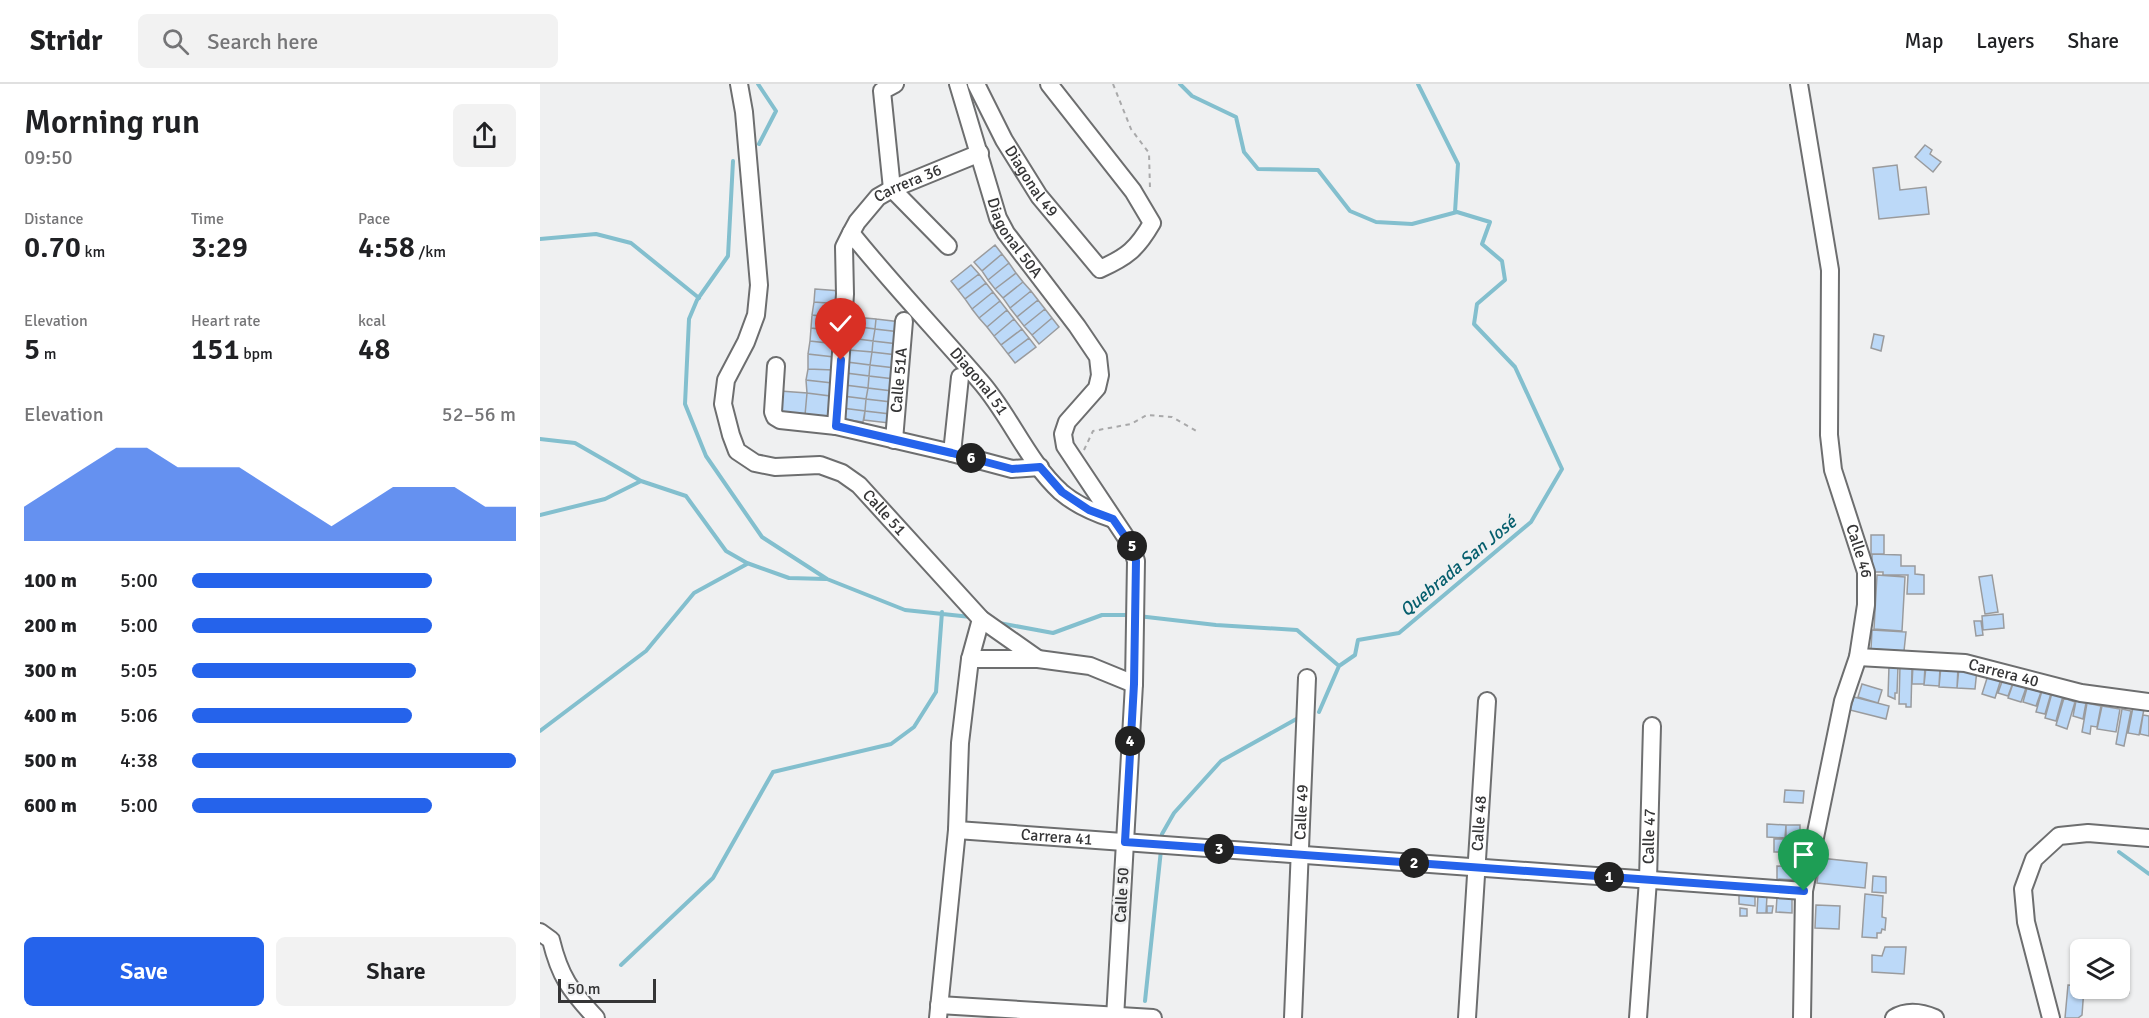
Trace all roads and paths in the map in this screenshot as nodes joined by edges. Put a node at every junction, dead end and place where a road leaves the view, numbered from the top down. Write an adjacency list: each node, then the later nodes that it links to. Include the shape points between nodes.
1 (739, 84): 24 (street, Calle 51, via 759,285 756,315 726,380 723,404 737,451 755,463 775,467 820,465 842,473 859,485)
2 (958, 84): 8 (street, Diagonal 50A)
3 (976, 84): 4 (street, Diagonal 49, via 1004,140 1039,196 1100,269 1119,261 1140,244 1152,223 1133,191)
4 (1049, 84)
5 (1113, 84): 9 (path, via 1131,129 1149,153)
6 (1799, 84): 25 (street, Calle 46, via 1830,270 1829,435 1833,470 1866,572 1866,605)
7 (888, 87): 10 (street)
8 (980, 153): 10 (street, Carrera 36); 15 (street, Diagonal 50A, via 1006,233 1098,357)
9 (1150, 188)
10 (892, 189): 11 (street, Carrera 36, via 878,197); 12 (street)
11 (851, 233): 17 (street, via 844,247 845,294); 22 (street, Diagonal 51, via 982,383)
12 (948, 246)
13 (904, 321): 19 (street, Calle 51A)
14 (776, 366): 17 (street, via 775,417)
15 (1100, 375): 21 (street, Calle 50, via 1097,388 1067,422 1063,434)
16 (960, 377): 20 (street)
17 (836, 426): 19 (street)
18 (1198, 432): 21 (path, via 1172,417 1148,415 1131,424 1093,431)
19 (894, 440): 20 (street)
20 (952, 453): 22 (street, via 1012,469)
21 (1077, 466): 23 (street, Calle 50)
22 (1040, 467): 23 (street, Diagonal 51, via 1062,492 1089,510)
23 (1113, 519): 29 (street, Calle 50, via 1131,545 1136,561)
24 (981, 619): 26 (street); 27 (street, Calle 51)
25 (1858, 657): 31 (street, Carrera 40, via 1965,663 2081,693); 39 (street, Calle 46, via 1843,701)
26 (970, 659): 27 (street); 33 (street, via 960,743)
27 (1038, 659): 29 (street, via 1090,666)
28 (1307, 678): 36 (street, Calle 49)
29 (1134, 684): 35 (street, Calle 50)
30 (1487, 701): 37 (street, Calle 48)
31 (2149, 702)
32 (1652, 726): 38 (street, Calle 47)
33 (957, 830): 35 (street, Carrera 41); 41 (street)
34 (2149, 838): 52 (street, via 2088,832 2059,837 2034,859 2023,889 2026,922)
35 (1125, 842): 36 (street, Carrera 41); 43 (street, Calle 50)
36 (1299, 855): 37 (street, Carrera 41); 46 (street, Calle 49)
37 (1477, 868): 38 (street, Carrera 41); 47 (street, Calle 48)
38 (1647, 880): 39 (street, Carrera 41); 48 (street, Calle 47)
39 (1804, 891): 49 (street, Calle 46)
40 (540, 932): 44 (street, via 551,940 557,965 573,992)
41 (939, 1011): 42 (street)
42 (1028, 1014): 43 (street)
43 (1115, 1017): 45 (street)
44 (596, 1018)
45 (1153, 1018)
46 (1293, 1018)
47 (1467, 1018)
48 (1638, 1018)
49 (1802, 1018)
50 (1894, 1018): 51 (street, via 1904,1012)
51 (1935, 1018)
52 (2051, 1018)

